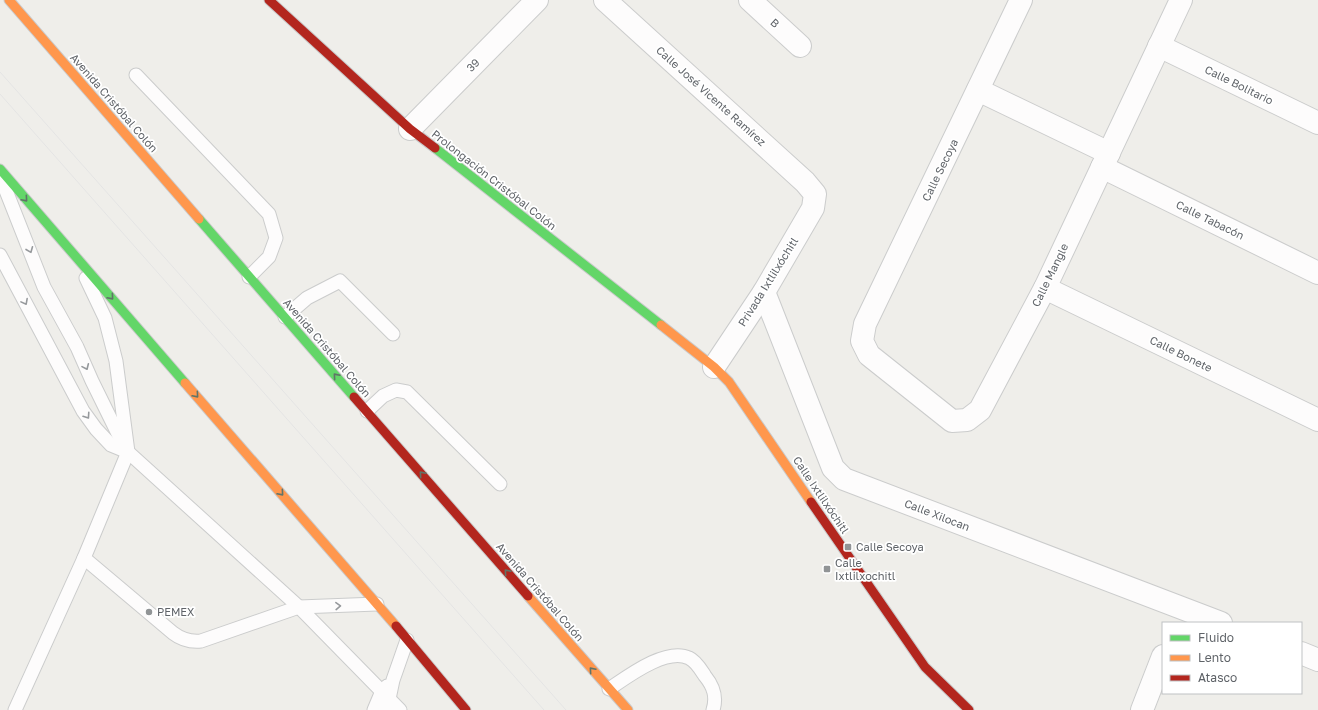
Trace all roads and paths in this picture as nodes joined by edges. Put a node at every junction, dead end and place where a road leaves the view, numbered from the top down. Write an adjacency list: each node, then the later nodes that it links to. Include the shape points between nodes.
1 (9, 0): 21 (main road, Avenida Cristóbal Colón)
2 (268, 0): 13 (main road, Prolongación Cristóbal Colón)
3 (537, 0): 13 (street, 39)
4 (605, 0): 17 (street, Calle José Vicente Ramírez, via 805,182)
5 (750, 0): 8 (street, B)
6 (1021, 0): 11 (street, Calle Secoya)
7 (1181, 0): 9 (street, Calle Mangle)
8 (800, 46)
9 (1159, 46): 12 (street, Calle Bolitario); 14 (street, Calle Mangle)
10 (136, 75): 21 (lane, via 269,214 276,238 269,257)
11 (978, 90): 14 (street, Calle Tabacón); 26 (street, Calle Secoya, via 865,324)
12 (1318, 123)
13 (410, 129): 27 (main road, Prolongación Cristóbal Colón)
14 (1105, 160): 20 (street, Calle Tabacón); 22 (street, Calle Mangle)
15 (0, 169): 19 (main road, one-way to 19)
16 (0, 175): 30 (lane, one-way to 30, via 44,287 77,347)
17 (815, 194): 23 (street, Privada Ixtlilxóchitl, via 813,208)
18 (0, 255): 30 (lane, one-way to 30, via 84,411 111,445)
19 (74, 255): 30 (lane, via 105,318 116,361); 33 (main road, one-way to 33)
20 (1318, 273)
21 (249, 277): 24 (main road, Avenida Cristóbal Colón)
22 (1045, 288): 26 (street, Calle Mangle, via 980,410 967,420 952,421 869,355); 29 (street, Calle Bonete)
23 (764, 292): 27 (street, Privada Ixtlilxóchitl); 35 (street, Calle Xilocan, via 833,468 844,479)
24 (285, 317): 25 (lane, via 307,298 340,281); 28 (main road, Avenida Cristóbal Colón, one-way to 24)
25 (393, 334)
26 (862, 341)
27 (714, 367): 49 (main road, Calle Ixtlilxóchitl, via 729,382 925,667)
28 (367, 411): 31 (lane, via 383,396 396,390 407,392); 41 (main road, Avenida Cristóbal Colón, one-way to 28)
29 (1318, 420)
30 (128, 452): 32 (lane); 34 (lane)
31 (500, 484)
32 (84, 558): 34 (lane, via 174,633 186,640 201,641); 44 (lane)
33 (377, 604): 34 (lane, one-way to 33); 37 (main road)
34 (299, 607): 42 (lane)
35 (1178, 616): 36 (street, Calle Xilocan)
36 (1215, 622)
37 (407, 640): 42 (lane); 43 (main road)
38 (1302, 653): 40 (street)
39 (1162, 659): 50 (street)
40 (1318, 660)
41 (609, 689): 47 (main road, Avenida Cristóbal Colón); 48 (lane, via 663,658 682,656 693,660 712,685 716,702)
42 (385, 700): 45 (lane); 46 (lane)
43 (464, 709)
44 (15, 710)
45 (374, 710)
46 (400, 710)
47 (628, 710)
48 (713, 710)
49 (969, 710)
50 (1142, 710)

